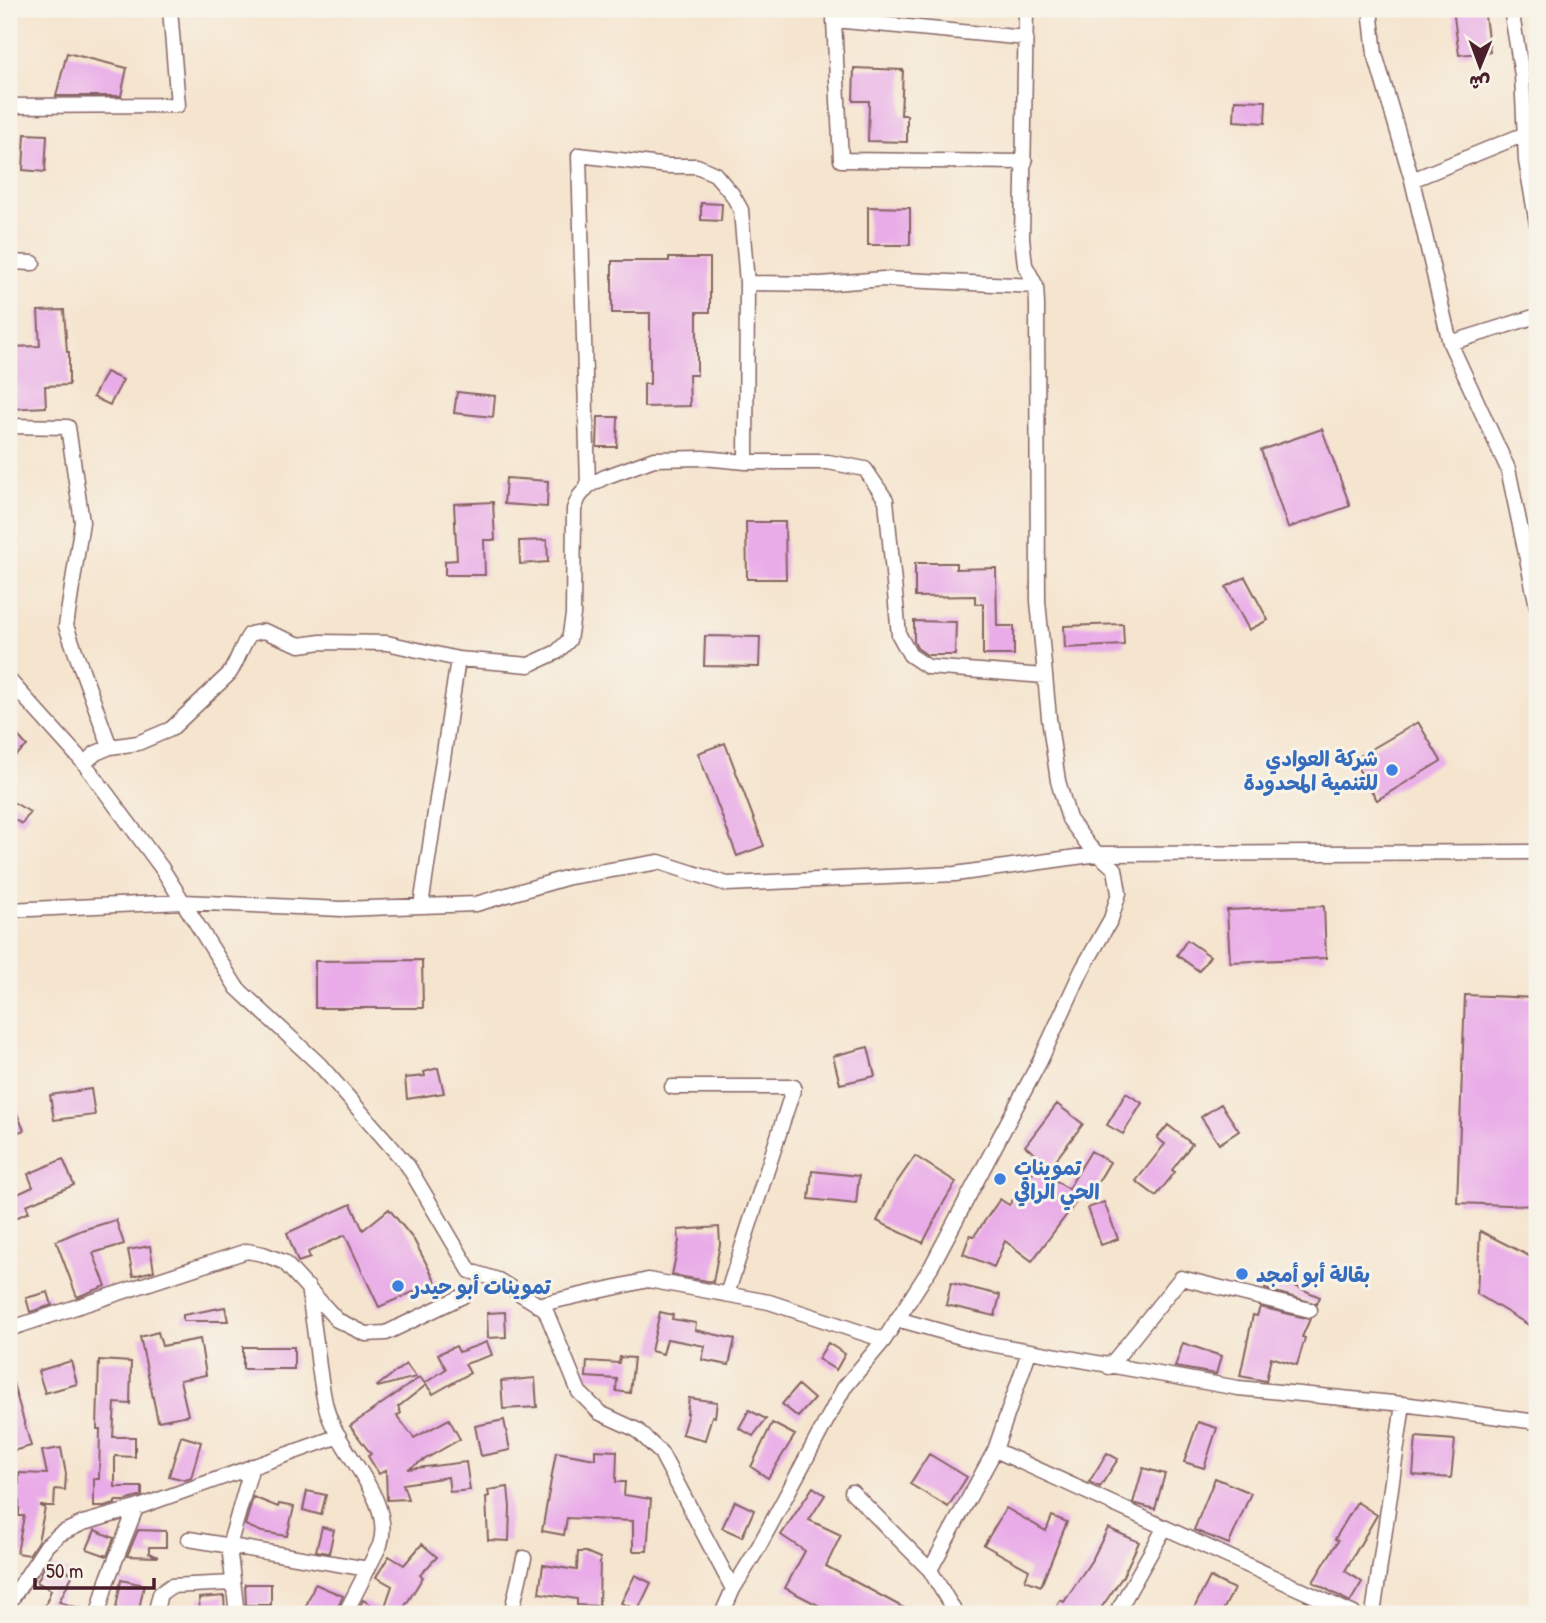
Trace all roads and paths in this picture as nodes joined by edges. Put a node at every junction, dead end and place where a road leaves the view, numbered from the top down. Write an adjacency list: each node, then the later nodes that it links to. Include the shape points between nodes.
1 (170, 9): 6 (street, via 178,105)
2 (1026, 9): 5 (street)
3 (1370, 9): 9 (street, via 1375,54)
4 (1511, 9): 7 (street, via 1522,75)
5 (1026, 38): 8 (street); 8 (street, via 834,20 841,160)
6 (9, 106)
7 (1525, 134): 9 (street); 10 (street)
8 (1025, 162): 14 (street, via 1022,238 1025,265)
9 (1412, 180): 16 (street)
10 (1537, 224)
11 (9, 262): 12 (street)
12 (33, 262)
13 (747, 283): 14 (street, via 883,279); 18 (street); 19 (street, via 741,210 715,174 697,166 579,155)
14 (1036, 286): 22 (street, via 1038,601)
15 (1537, 316): 16 (street)
16 (1450, 343): 20 (street, via 1508,469)
17 (9, 426): 24 (street, via 68,427 82,522 66,626)
18 (746, 462): 19 (street, via 654,459); 22 (street, via 828,462 865,469 886,500 899,635 910,655 928,667)
19 (588, 486): 21 (street, via 574,509 569,640 557,652 529,665)
20 (1537, 606)
21 (458, 659): 24 (street, via 387,643 299,645 264,631 250,634 229,674 171,729 138,743); 29 (street)
22 (1045, 676): 27 (street, via 1058,781 1069,819)
23 (9, 680): 25 (street)
24 (110, 747): 25 (street)
25 (84, 763): 28 (street)
26 (1537, 852): 27 (street)
27 (1098, 854): 29 (street, via 955,874 741,884 727,884 659,862 569,877 476,904); 37 (street, via 1115,869 1119,893 1111,919 937,1255)
28 (183, 902): 29 (street, via 342,909); 30 (street); 35 (street, via 237,988 320,1065 408,1166 470,1271 498,1280)
29 (421, 906)
30 (9, 910)
31 (672, 1087): 33 (street, via 794,1087)
32 (308, 1286): 34 (street, via 337,1320 366,1334 386,1333); 38 (street, via 284,1262 247,1251); 44 (street, via 326,1407)
33 (726, 1294): 35 (street, via 648,1280); 39 (street, via 769,1302)
34 (463, 1296)
35 (537, 1305): 56 (street, via 545,1309 579,1392 600,1413 637,1430 661,1453)
36 (1310, 1310): 41 (street, via 1181,1278)
37 (897, 1319): 39 (street); 40 (street)
38 (9, 1329)
39 (884, 1340): 56 (street, via 844,1388)
40 (1029, 1352): 41 (street); 45 (street)
41 (1110, 1367): 42 (street, via 1238,1388)
42 (1403, 1404): 43 (street); 67 (street)
43 (1537, 1422)
44 (338, 1436): 46 (street); 53 (street, via 383,1518 383,1536)
45 (995, 1450): 49 (street); 54 (street)
46 (252, 1466): 48 (street); 51 (street)
47 (852, 1492): 54 (street)
48 (135, 1508): 57 (street, via 60,1534 47,1545); 58 (street)
49 (1164, 1529): 65 (street); 66 (street)
50 (189, 1539): 51 (street)
51 (229, 1546): 53 (street); 55 (street)
52 (524, 1558): 62 (street)
53 (368, 1569): 61 (street)
54 (930, 1570): 64 (street)
55 (233, 1583): 59 (street, via 171,1586 160,1594); 60 (street)
56 (733, 1589): 63 (street)
57 (10, 1599)
58 (99, 1614)
59 (155, 1614)
60 (237, 1614)
61 (345, 1614)
62 (511, 1614)
63 (722, 1614)
64 (956, 1614)
65 (1116, 1614)
66 (1354, 1614)
67 (1373, 1614)

